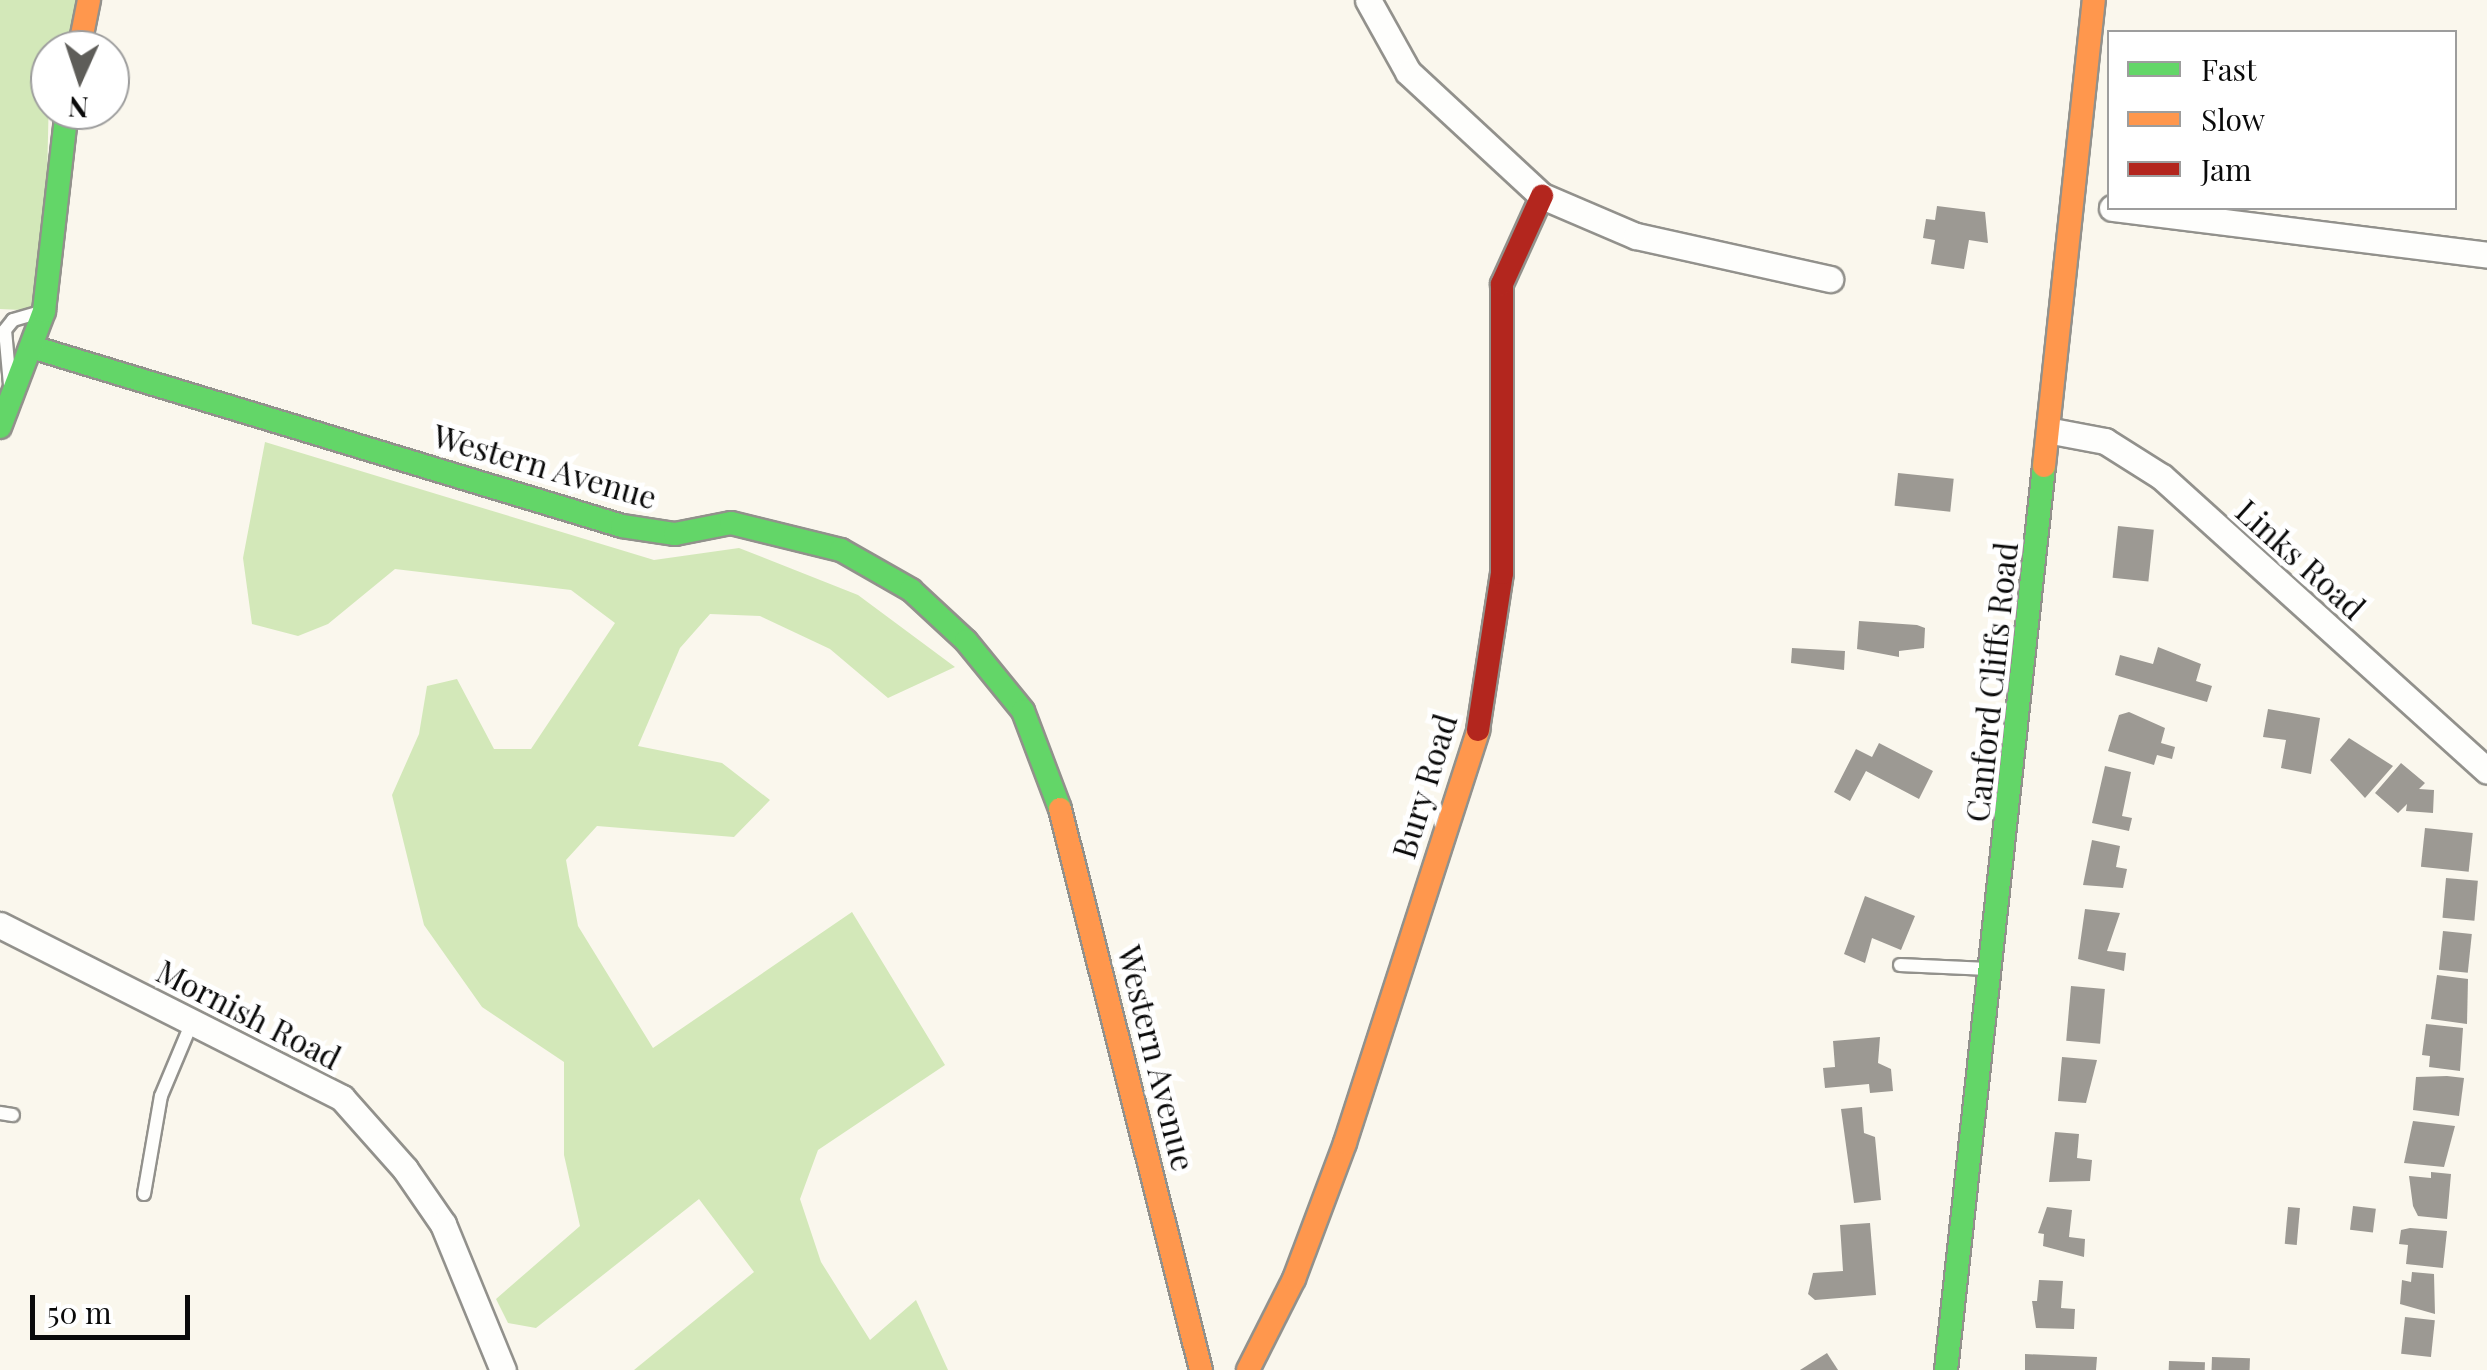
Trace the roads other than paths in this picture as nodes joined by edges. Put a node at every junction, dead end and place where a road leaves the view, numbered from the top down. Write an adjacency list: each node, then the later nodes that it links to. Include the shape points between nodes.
1 (89, 0): 4 (street)
2 (1368, 0): 6 (street, via 1408,72)
3 (2094, 0): 7 (street, Canford Cliffs Road)
4 (83, 30)
5 (65, 130): 12 (street)
6 (1542, 196): 11 (street, via 1636,236); 25 (street, Bury Road, via 1502,284 1502,573 1474,756 1345,1143 1294,1278)
7 (2070, 202): 8 (street); 16 (street, Canford Cliffs Road)
8 (2107, 207)
9 (2135, 210): 10 (street)
10 (2487, 254)
11 (1830, 279)
12 (44, 311): 13 (street); 14 (lane, via 14,320 5,330 2,352)
13 (35, 348): 14 (street); 24 (street, Western Avenue, via 622,526 675,534 731,522 790,535 840,550 911,590 966,641 1023,711 1052,780)
14 (13, 397): 15 (street)
15 (0, 426)
16 (2052, 431): 17 (street, Links Road, via 2105,440 2162,476); 20 (street, Canford Cliffs Road)
17 (2487, 771)
18 (0, 925): 21 (street, Mornish Road)
19 (1900, 966): 20 (lane)
20 (1991, 969): 26 (street, Canford Cliffs Road)
21 (194, 1020): 22 (lane, via 161,1096); 23 (street, Mornish Road, via 342,1098 405,1169 443,1224)
22 (144, 1194)
23 (503, 1370)
24 (1201, 1370)
25 (1248, 1370)
26 (1946, 1370)

